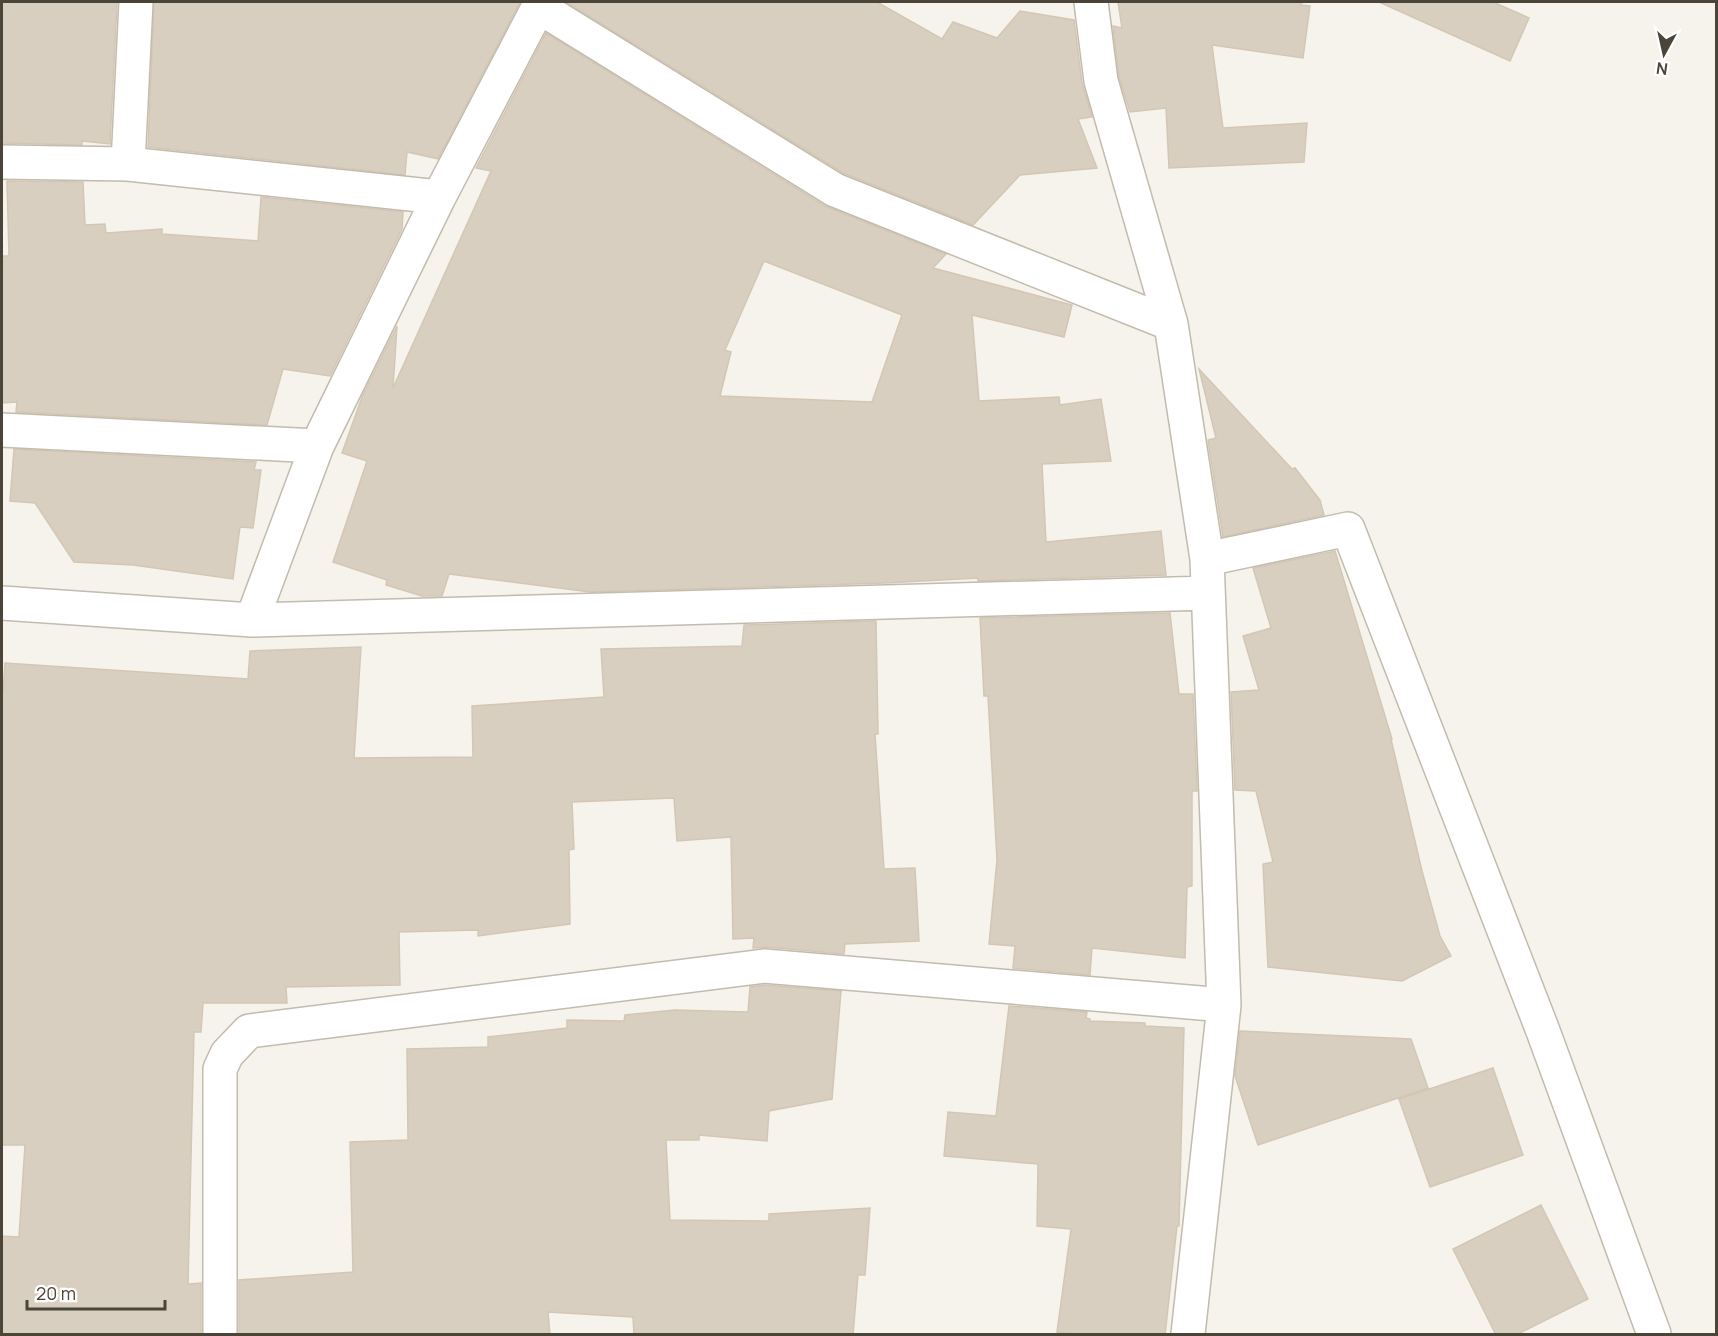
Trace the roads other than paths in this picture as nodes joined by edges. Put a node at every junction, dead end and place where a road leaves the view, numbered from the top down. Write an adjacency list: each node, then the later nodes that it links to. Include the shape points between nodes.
1 (136, 2): 5 (street)
2 (1091, 2): 7 (street, via 1101,81)
3 (540, 4): 6 (street); 7 (street, via 835,190)
4 (2, 162): 5 (street)
5 (128, 164): 6 (street)
6 (439, 197): 9 (street)
7 (1171, 324): 10 (street)
8 (2, 430): 9 (street)
9 (317, 446): 13 (street)
10 (1208, 559): 11 (street); 17 (street, via 1348,529 1543,1031)
11 (1208, 593): 13 (street); 14 (street)
12 (2, 603): 13 (street)
13 (252, 620)
14 (1224, 1005): 15 (street, via 764,966 249,1031 227,1054 220,1069); 16 (street)
15 (220, 1335)
16 (1188, 1335)
17 (1654, 1335)

